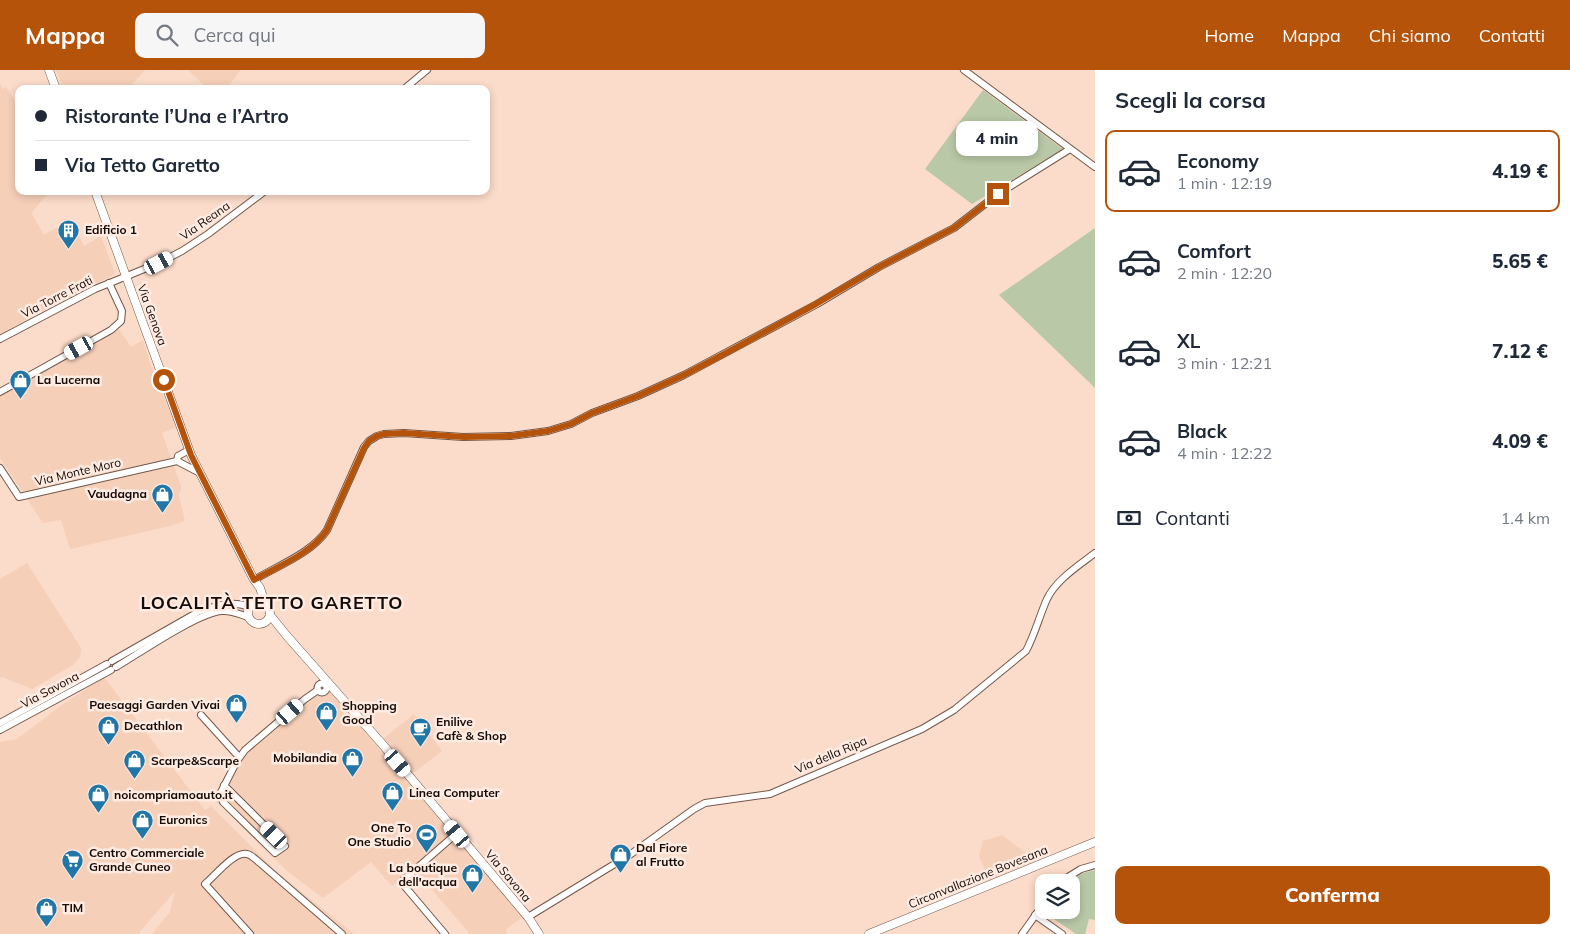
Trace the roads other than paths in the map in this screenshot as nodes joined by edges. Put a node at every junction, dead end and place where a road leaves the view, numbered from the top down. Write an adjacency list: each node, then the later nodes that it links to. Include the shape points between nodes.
1 (49, 70): 4 (main road)
2 (427, 70): 5 (street)
3 (964, 70): 6 (street)
4 (55, 85)
5 (409, 85)
6 (1070, 149): 7 (street); 19 (street, via 998,194 954,228 684,375 571,424 511,436 404,433 377,436 364,448 321,539 308,550)
7 (1095, 167)
8 (96, 195): 10 (main road, Via Genova)
9 (260, 195): 10 (street, Via Reana, via 182,251)
10 (126, 276): 11 (street, Via Torre Frati); 14 (main road, Via Genova)
11 (109, 283): 12 (street, Via Torre Frati); 13 (street, via 122,311 120,321 111,330)
12 (0, 339)
13 (0, 392)
14 (190, 453): 15 (street); 17 (main road, Via Genova)
15 (180, 462): 16 (street, Via Monte Moro, via 19,497); 17 (street)
16 (0, 468)
17 (200, 473): 19 (main road, Via Genova)
18 (1095, 553): 37 (street, Via della Ripa, via 1053,590 1026,651 943,717 770,794 705,803 631,854)
19 (254, 580): 20 (main road, Via Genova); 21 (main road, Via Genova)
20 (266, 603): 21 (main road); 22 (main road)
21 (251, 605): 23 (main road); 28 (street, Via Savona, via 211,606 198,612)
22 (270, 614): 24 (main road); 25 (main road, Via Savona)
23 (248, 617): 24 (main road, via 253,623); 29 (street, Via Savona, via 220,611 193,621)
24 (264, 623): 25 (main road, Via Savona)
25 (287, 636): 26 (main road, Via Savona)
26 (327, 684): 30 (street, via 320,684 318,690); 32 (main road, Via Savona)
27 (201, 715): 30 (street)
28 (0, 723)
29 (0, 730)
30 (240, 757): 31 (street)
31 (224, 785): 31 (street, via 220,794 223,802 275,853 285,846)
32 (457, 834): 37 (main road, Via Savona); 41 (street, via 401,882)
33 (1095, 842): 43 (main road, Circonvallazione Bovesana)
34 (1095, 865): 35 (street)
35 (1073, 874)
36 (1035, 915): 44 (street)
37 (528, 916): 42 (main road, Via Savona)
38 (1041, 919): 45 (street)
39 (250, 934): 40 (street, via 205,884 235,856 244,854 250,855)
40 (342, 934)
41 (446, 934)
42 (541, 934)
43 (869, 934)
44 (1022, 934)
45 (1062, 934)

